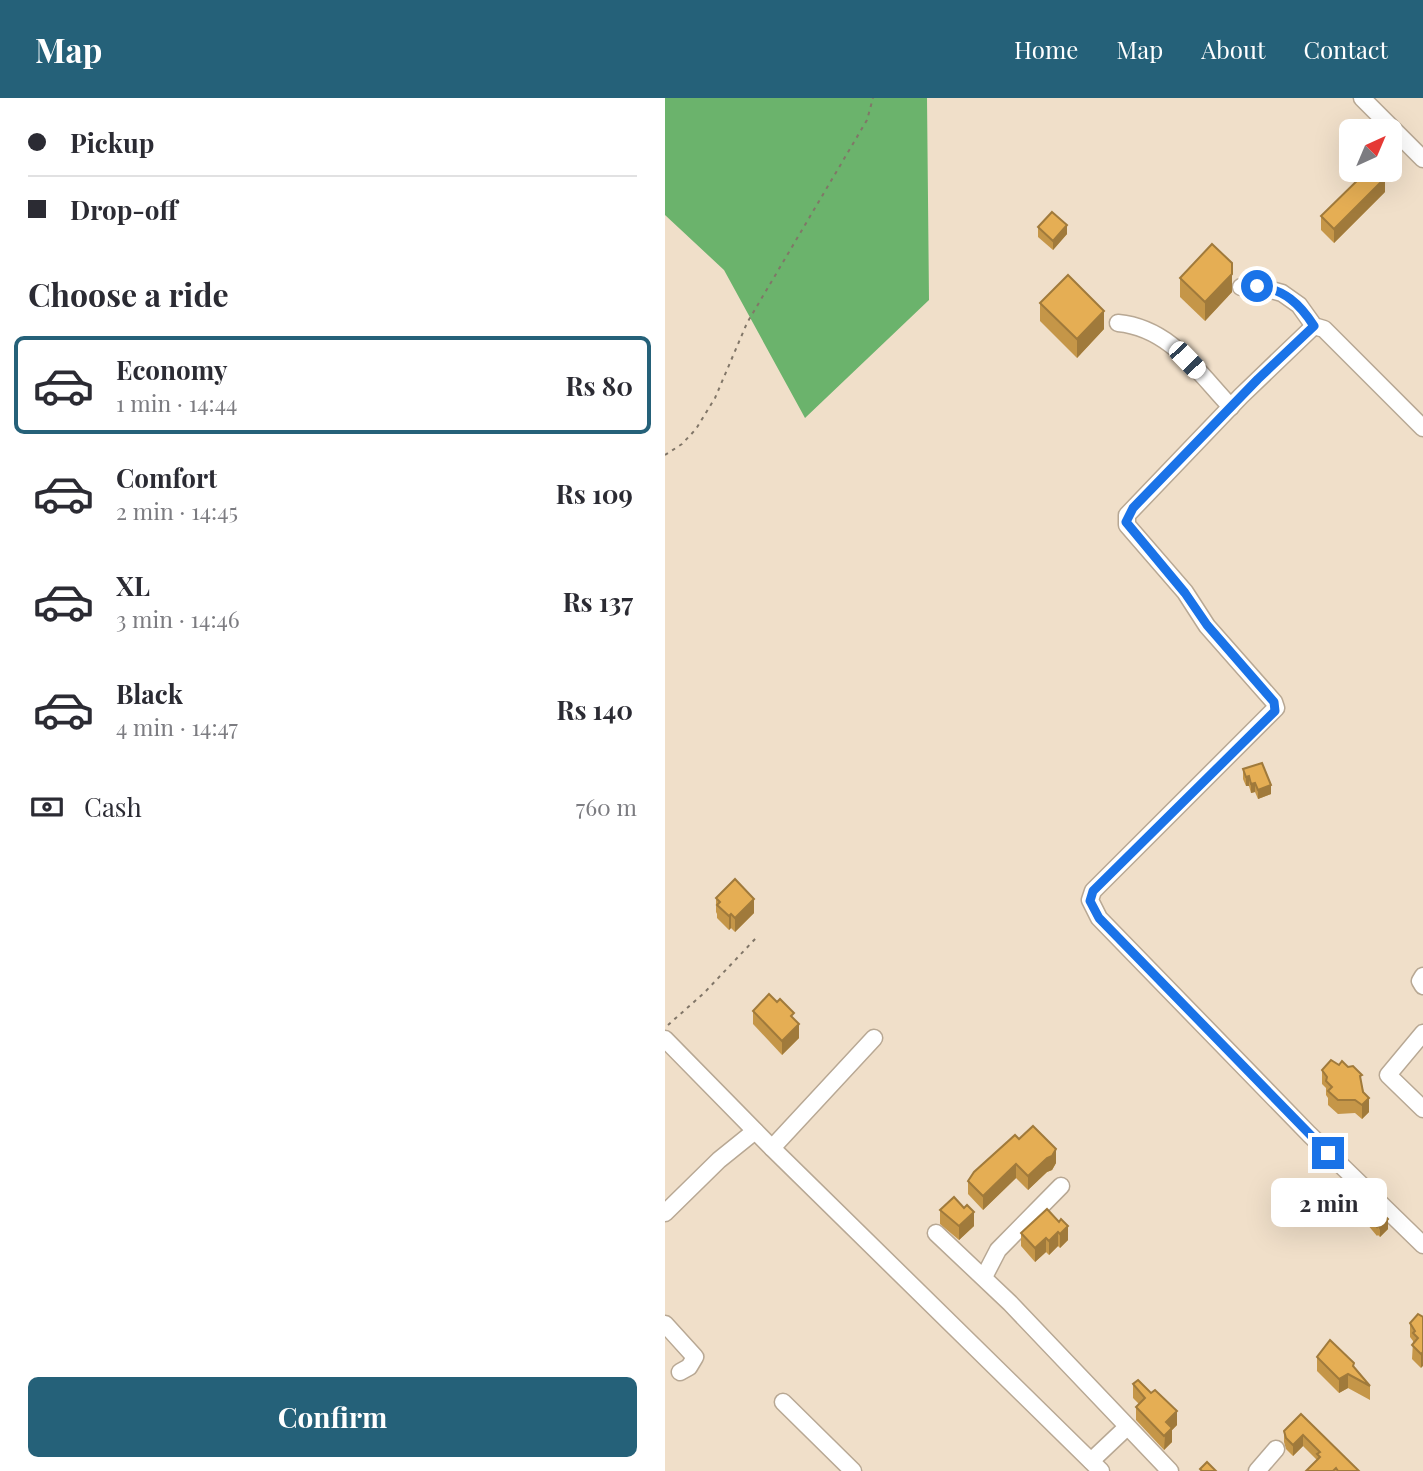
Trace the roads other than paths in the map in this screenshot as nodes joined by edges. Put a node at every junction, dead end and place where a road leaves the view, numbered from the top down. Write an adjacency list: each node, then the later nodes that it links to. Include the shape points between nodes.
1 (1366, 99): 2 (street)
2 (1423, 159)
3 (1241, 287): 5 (street, via 1282,293 1299,305)
4 (1118, 323): 6 (street, via 1162,336)
5 (1314, 326): 6 (street); 7 (street, via 1324,329)
6 (1231, 407): 19 (street, via 1133,508 1126,522 1274,702 1275,711 1093,891 1090,901 1118,937)
7 (1423, 428)
8 (1423, 976): 9 (street)
9 (1423, 986)
10 (1423, 1033): 13 (street, via 1388,1074)
11 (874, 1038): 15 (street)
12 (665, 1039): 14 (street)
13 (1423, 1109)
14 (755, 1131): 15 (street); 17 (street)
15 (772, 1148): 26 (street)
16 (1061, 1186): 20 (street, via 998,1250)
17 (665, 1213)
18 (936, 1233): 20 (street)
19 (1423, 1245)
20 (984, 1278): 24 (street)
21 (665, 1324): 22 (street, via 695,1357)
22 (680, 1372)
23 (783, 1402): 27 (street)
24 (1126, 1427): 26 (street); 28 (street)
25 (1276, 1449): 29 (street)
26 (1096, 1466)
27 (853, 1471)
28 (1170, 1471)
29 (1257, 1471)

